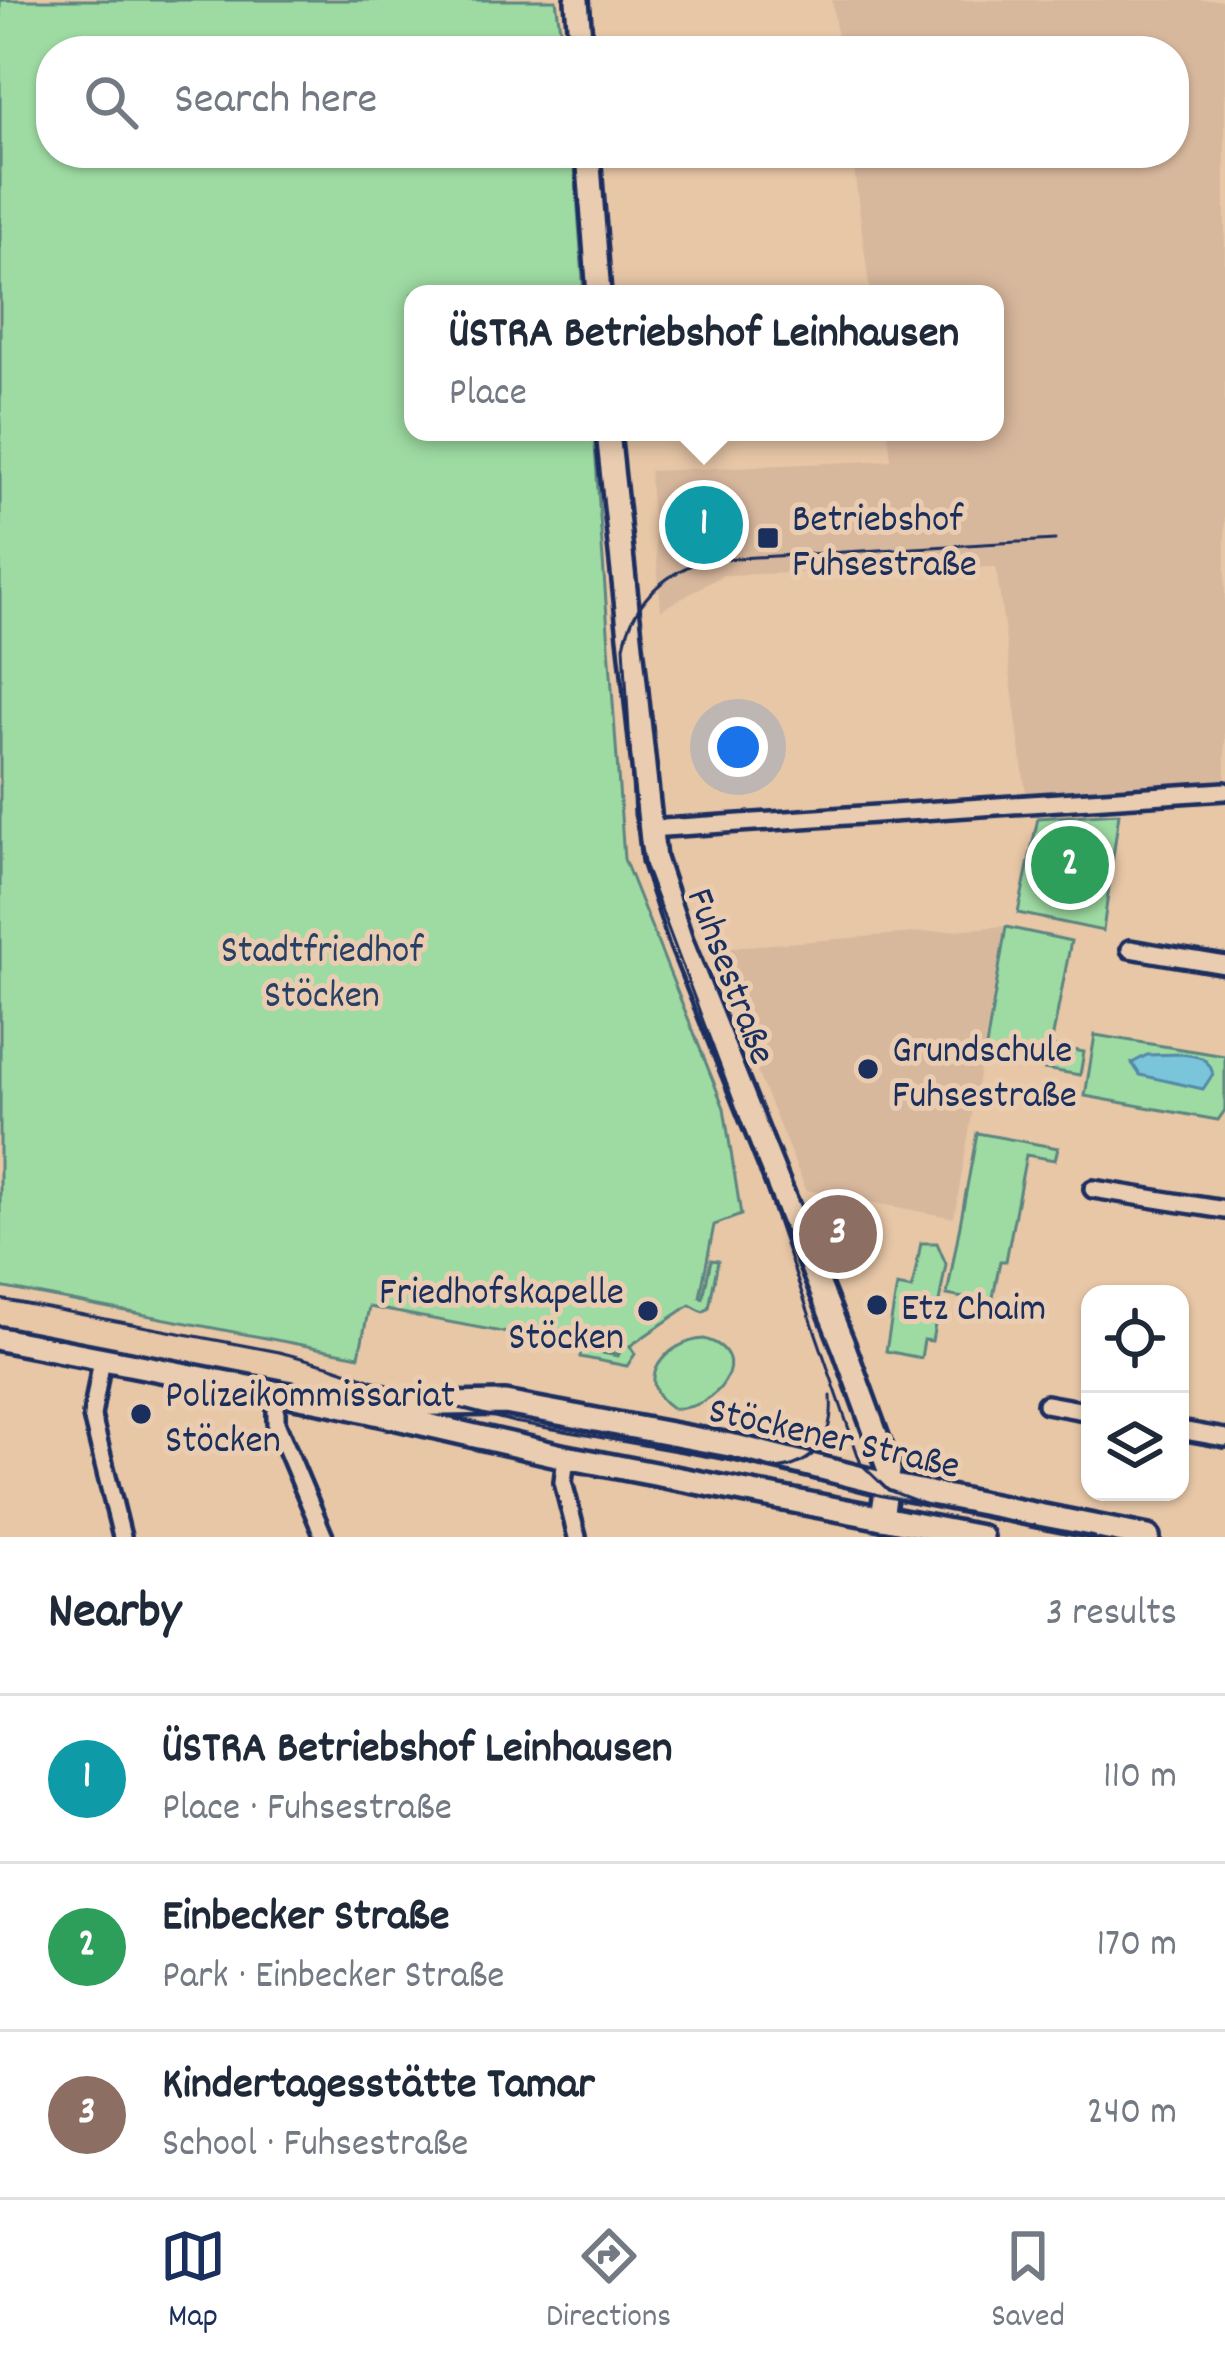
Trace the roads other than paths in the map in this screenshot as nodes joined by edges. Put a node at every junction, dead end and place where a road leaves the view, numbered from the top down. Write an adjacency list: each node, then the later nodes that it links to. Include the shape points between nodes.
1 (577, 0): 2 (street)
2 (580, 36)
3 (589, 168): 4 (street)
4 (598, 285)
5 (609, 441): 7 (street, Fuhsestraße)
6 (1225, 791): 7 (street)
7 (649, 829): 23 (street, Fuhsestraße, via 670,913 844,1347)
8 (1130, 949): 9 (street)
9 (1225, 965)
10 (1093, 1189): 11 (street)
11 (1225, 1210)
12 (0, 1339): 13 (street, Stöckener Straße)
13 (102, 1359): 14 (street, Stöckener Straße); 25 (street, via 92,1416)
14 (276, 1392): 15 (street, Stöckener Straße); 26 (street, via 276,1423)
15 (336, 1403): 16 (street, Stöckener Straße); 21 (street, Stöckener Straße)
16 (505, 1403): 21 (street, via 491,1416); 23 (street, Stöckener Straße)
17 (1046, 1404): 18 (street)
18 (1081, 1410)
19 (1189, 1432): 20 (street)
20 (1225, 1438)
21 (496, 1442): 22 (street, Stöckener Straße)
22 (566, 1457): 24 (street, Stöckener Straße); 27 (street, via 563,1482)
23 (889, 1485): 24 (street, Fuhsestraße); 29 (street, Stöckener Straße)
24 (882, 1518): 28 (street, Stöckener Straße)
25 (122, 1537)
26 (323, 1537)
27 (577, 1537)
28 (980, 1537)
29 (1148, 1537)

